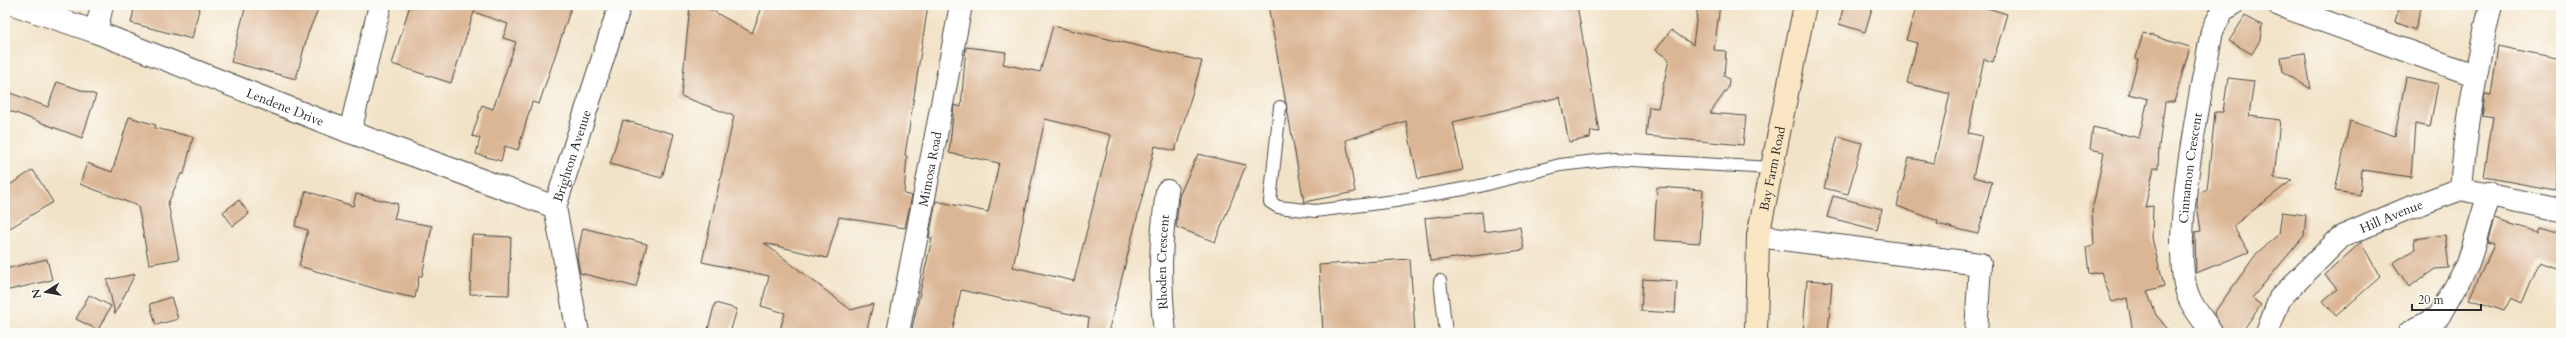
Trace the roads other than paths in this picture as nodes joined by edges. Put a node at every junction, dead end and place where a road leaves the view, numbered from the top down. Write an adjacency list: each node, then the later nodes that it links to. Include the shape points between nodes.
1 (16, 5): 10 (street, Lendene Drive)
2 (102, 5): 10 (street)
3 (380, 5): 13 (street)
4 (620, 5): 18 (street, Brighton Avenue)
5 (961, 5): 23 (street, Mimosa Road)
6 (1805, 5): 14 (street, Bay Farm Road)
7 (2232, 5): 28 (street, Cinnamon Crescent, via 2223,10 2212,31 2187,186 2181,262 2190,300)
8 (2279, 5): 11 (street)
9 (2491, 5): 11 (street)
10 (96, 32): 13 (street, Lendene Drive)
11 (2474, 75): 15 (street, via 2466,124)
12 (1280, 107): 14 (lane, via 1270,202 1278,207 1315,211 1395,201 1480,186 1560,165 1613,159)
13 (350, 132): 18 (street, Lendene Drive)
14 (1772, 168): 20 (street, Bay Farm Road)
15 (2461, 189): 17 (street, Hill Avenue); 29 (street, Hill Avenue, via 2341,237 2280,298)
16 (1167, 191): 24 (street, Rhoden Crescent, via 1159,271)
17 (2489, 193): 19 (street, Hill Avenue); 30 (street, via 2468,264 2439,316)
18 (555, 207): 22 (street, Brighton Avenue)
19 (2561, 210)
20 (1758, 236): 26 (street, Bay Farm Road); 27 (street, via 1980,264)
21 (1440, 280): 25 (lane)
22 (578, 333)
23 (898, 333)
24 (1165, 333)
25 (1446, 333)
26 (1756, 333)
27 (1976, 333)
28 (2212, 333)
29 (2267, 333)
30 (2409, 333)

